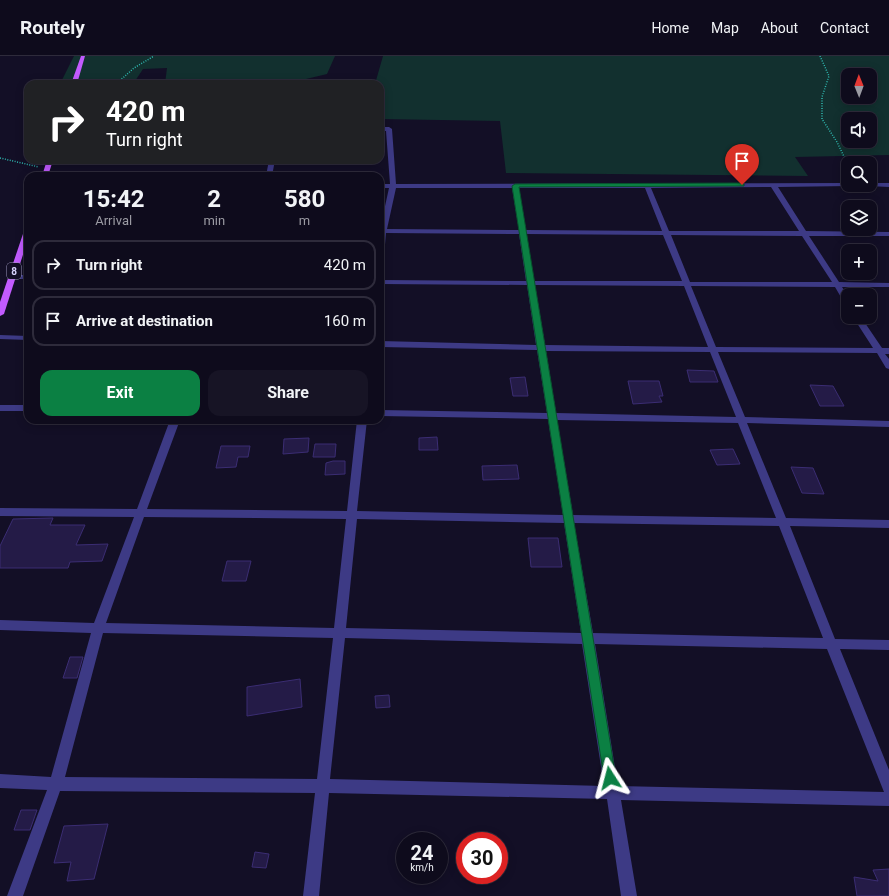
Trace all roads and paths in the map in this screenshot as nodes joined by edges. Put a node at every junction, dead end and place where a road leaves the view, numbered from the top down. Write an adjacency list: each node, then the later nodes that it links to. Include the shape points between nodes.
1 (83, 56): 4 (main road)
2 (154, 56): 5 (path)
3 (820, 56): 7 (path, via 829,76 822,98 822,119)
4 (75, 80)
5 (120, 80)
6 (384, 129): 20 (street, via 389,129)
7 (844, 156)
8 (0, 158): 9 (path)
9 (24, 163)
10 (28, 164): 12 (path)
11 (49, 164): 12 (main road)
12 (48, 169): 13 (main road)
13 (47, 172)
14 (647, 185): 15 (street); 21 (street); 25 (street)
15 (773, 185): 16 (street); 26 (street)
16 (841, 185)
17 (877, 185): 18 (street)
18 (889, 185)
19 (384, 186): 20 (street)
20 (393, 186): 21 (street); 22 (street)
21 (515, 186): 24 (street)
22 (384, 220)
23 (384, 231): 24 (street)
24 (523, 232): 25 (street); 32 (street)
25 (666, 233): 26 (street); 33 (street)
26 (804, 234): 27 (street); 34 (street)
27 (889, 234)
28 (24, 241): 29 (main road, 8)
29 (12, 276): 30 (street); 37 (main road, 8)
30 (24, 277)
31 (384, 282): 32 (street)
32 (531, 282): 33 (street); 42 (street)
33 (686, 282): 34 (street); 43 (street)
34 (836, 284): 35 (street); 36 (street)
35 (889, 285)
36 (841, 292)
37 (0, 314)
38 (862, 324): 44 (street)
39 (0, 337): 40 (street)
40 (24, 338)
41 (384, 344): 42 (street)
42 (541, 348): 43 (street); 50 (street)
43 (713, 348): 44 (street); 51 (street)
44 (879, 351): 45 (street); 46 (street)
45 (889, 351)
46 (889, 366)
47 (0, 408): 48 (street)
48 (24, 408)
49 (384, 413): 50 (street)
50 (552, 417): 51 (street); 58 (street)
51 (742, 420): 54 (street); 59 (street)
52 (174, 424): 56 (street)
53 (362, 424): 57 (street)
54 (889, 424)
55 (0, 512): 56 (street)
56 (140, 514): 57 (street); 62 (street)
57 (352, 515): 58 (street); 63 (street)
58 (568, 519): 59 (street); 64 (street)
59 (782, 522): 60 (street); 65 (street)
60 (889, 524)
61 (0, 625): 62 (street)
62 (98, 628): 63 (street); 68 (street)
63 (339, 633): 64 (street); 69 (street)
64 (588, 639): 65 (street); 71 (street)
65 (831, 643): 66 (street); 70 (street)
66 (889, 645)
67 (0, 781): 68 (street)
68 (56, 784): 69 (street); 73 (street)
69 (323, 786): 71 (street); 74 (street)
70 (889, 787)
71 (612, 794): 72 (street); 75 (street)
72 (889, 799)
73 (15, 896)
74 (311, 896)
75 (629, 896)

